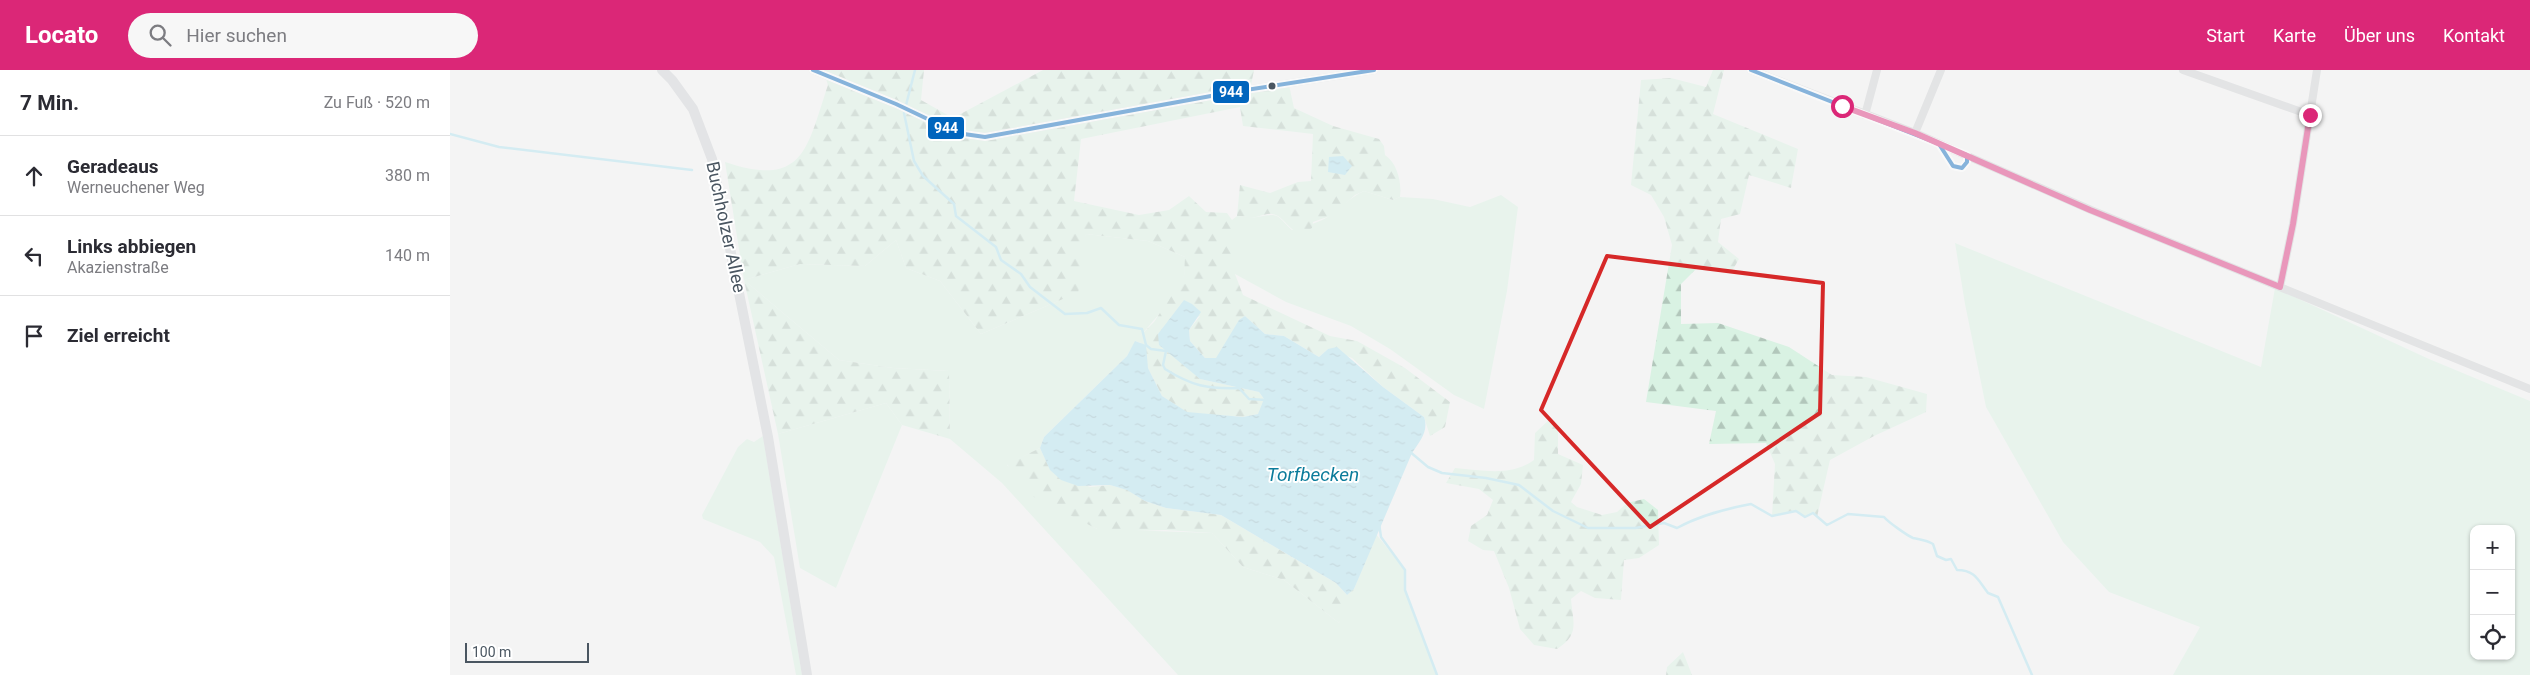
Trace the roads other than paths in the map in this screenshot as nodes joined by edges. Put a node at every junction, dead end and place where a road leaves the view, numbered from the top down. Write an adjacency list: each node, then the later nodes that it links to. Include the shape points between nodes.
1 (662, 70): 14 (street, Buchholzer Allee, via 693,109 709,148 760,397)
2 (813, 70): 3 (street, via 957,133 985,137)
3 (1374, 70)
4 (1751, 70): 9 (street)
5 (1876, 70): 9 (street)
6 (1941, 70): 11 (street)
7 (2183, 70): 10 (street)
8 (2317, 70): 10 (street)
9 (1865, 115): 11 (street)
10 (2310, 115): 12 (street)
11 (1915, 133): 12 (street, via 2090,210)
12 (2280, 287): 13 (street)
13 (2530, 389)
14 (807, 675)

